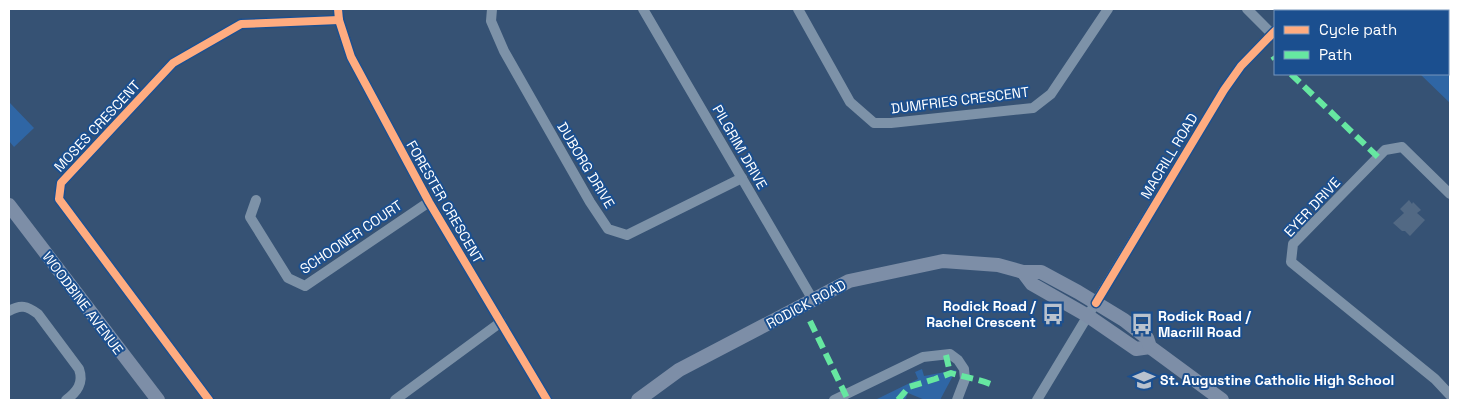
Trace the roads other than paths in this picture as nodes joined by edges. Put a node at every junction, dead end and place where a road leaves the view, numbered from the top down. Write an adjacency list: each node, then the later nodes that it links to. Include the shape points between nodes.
1 (338, 9): 7 (street, FORESTER CRESCENT)
2 (492, 9): 9 (street, DUBORG DRIVE, via 492,21 504,51 608,229 627,236)
3 (643, 9): 9 (street, PILGRIM DRIVE)
4 (798, 9): 5 (street, DUMFRIES CRESCENT, via 850,102 874,122 891,123 1033,108 1051,94)
5 (1108, 9)
6 (1247, 9): 8 (street)
7 (338, 20): 12 (street, FORESTER CRESCENT, via 351,57); 24 (street, MOSES CRESCENT, via 241,24 173,63 61,183 59,199)
8 (1274, 32): 16 (street, MACRILL ROAD, via 1241,66 1224,90)
9 (742, 178): 15 (street, PILGRIM DRIVE)
10 (1450, 194): 21 (street, EYER DRIVE, via 1402,147 1385,150 1293,244 1291,262 1435,379)
11 (256, 200): 12 (street, SCHOONER COURT, via 250,217 288,278 305,286)
12 (429, 202): 19 (street, FORESTER CRESCENT)
13 (9, 205): 23 (main road, WOODBINE AVENUE)
14 (1023, 272): 15 (main road, RODICK ROAD, via 998,265 944,261 849,281); 16 (main road, RODICK ROAD, via 1041,272); 18 (main road, RODICK ROAD, via 1032,284)
15 (813, 300): 27 (main road, RODICK ROAD, via 679,370)
16 (1096, 303): 18 (street, MACRILL ROAD); 20 (main road, RODICK ROAD, via 1147,338)
17 (9, 311): 22 (street, via 24,306 38,314 79,369 78,388)
18 (1088, 316): 20 (main road, RODICK ROAD, via 1136,349); 30 (street, MACRILL ROAD)
19 (501, 322): 25 (street); 26 (street, FORESTER CRESCENT)
20 (1150, 347): 31 (main road, RODICK ROAD)
21 (1450, 395)
22 (66, 400)
23 (158, 400)
24 (209, 400)
25 (396, 400)
26 (547, 400)
27 (638, 400)
28 (834, 400): 29 (street, via 923,357 950,354 964,369 966,379)
29 (957, 400)
30 (1037, 400)
31 (1222, 400)

